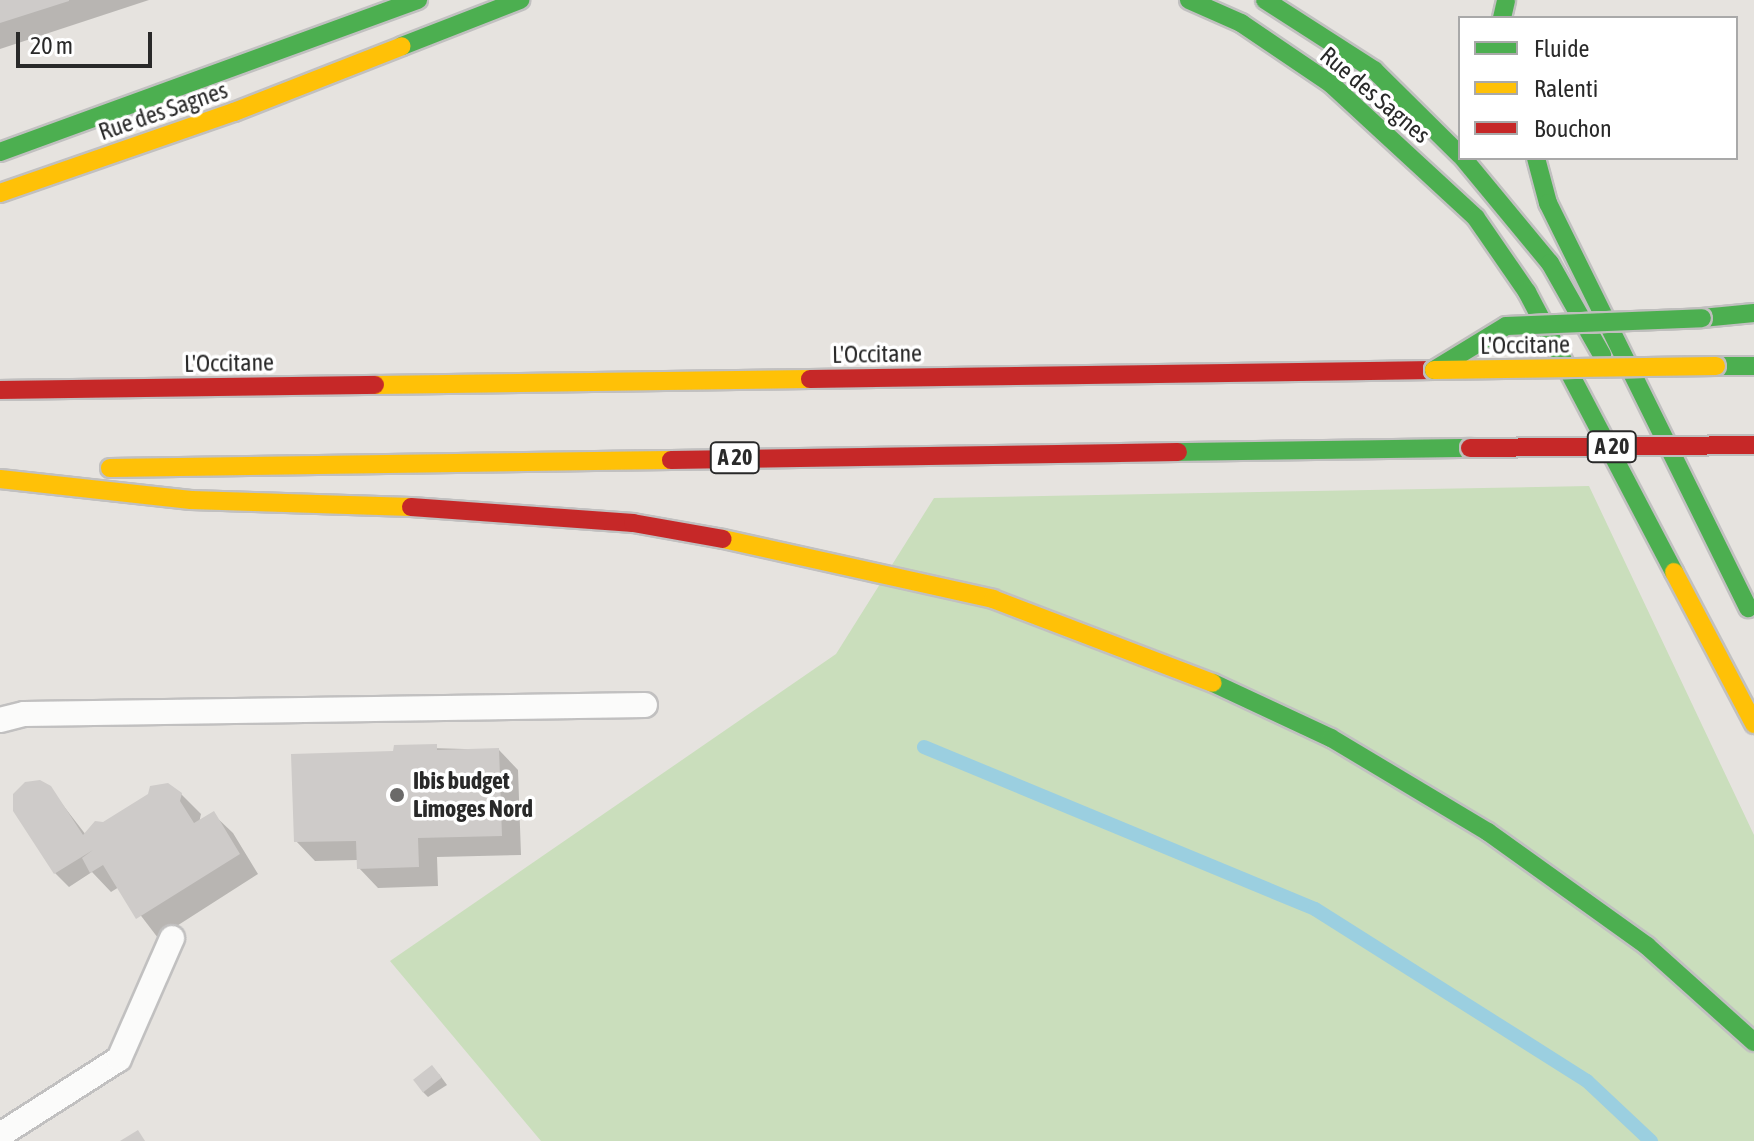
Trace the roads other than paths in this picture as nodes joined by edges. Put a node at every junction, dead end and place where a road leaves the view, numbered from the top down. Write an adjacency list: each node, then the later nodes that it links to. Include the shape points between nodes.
1 (418, 0): 5 (main road, Rue des Sagnes)
2 (520, 0): 9 (main road, Rue des Sagnes, via 234,112)
3 (1189, 0): 20 (main road, Rue des Sagnes, via 1241,23 1331,84 1476,218 1527,292)
4 (1265, 0): 6 (main road, Rue des Sagnes, via 1374,70)
5 (0, 152)
6 (1458, 152)
7 (1465, 160): 17 (main road, Rue des Sagnes, via 1550,263)
8 (1537, 160): 17 (main road, via 1548,203)
9 (0, 193)
10 (1754, 313): 12 (main road, bridge, via 1506,326)
11 (1754, 366): 12 (main road, L'Occitane, bridge)
12 (1434, 370): 13 (main road, L'Occitane)
13 (0, 390)
14 (1754, 445): 15 (main road, A 20, bridge)
15 (0, 469)
16 (0, 479): 22 (main road, via 191,500 441,508 633,523 815,556 993,599 1174,665 1331,738 1488,832 1647,946)
17 (1751, 615)
18 (645, 705): 19 (lane, via 24,714)
19 (0, 720)
20 (1754, 724)
21 (172, 938): 23 (lane, via 119,1059)
22 (1754, 1042)
23 (0, 1135)

